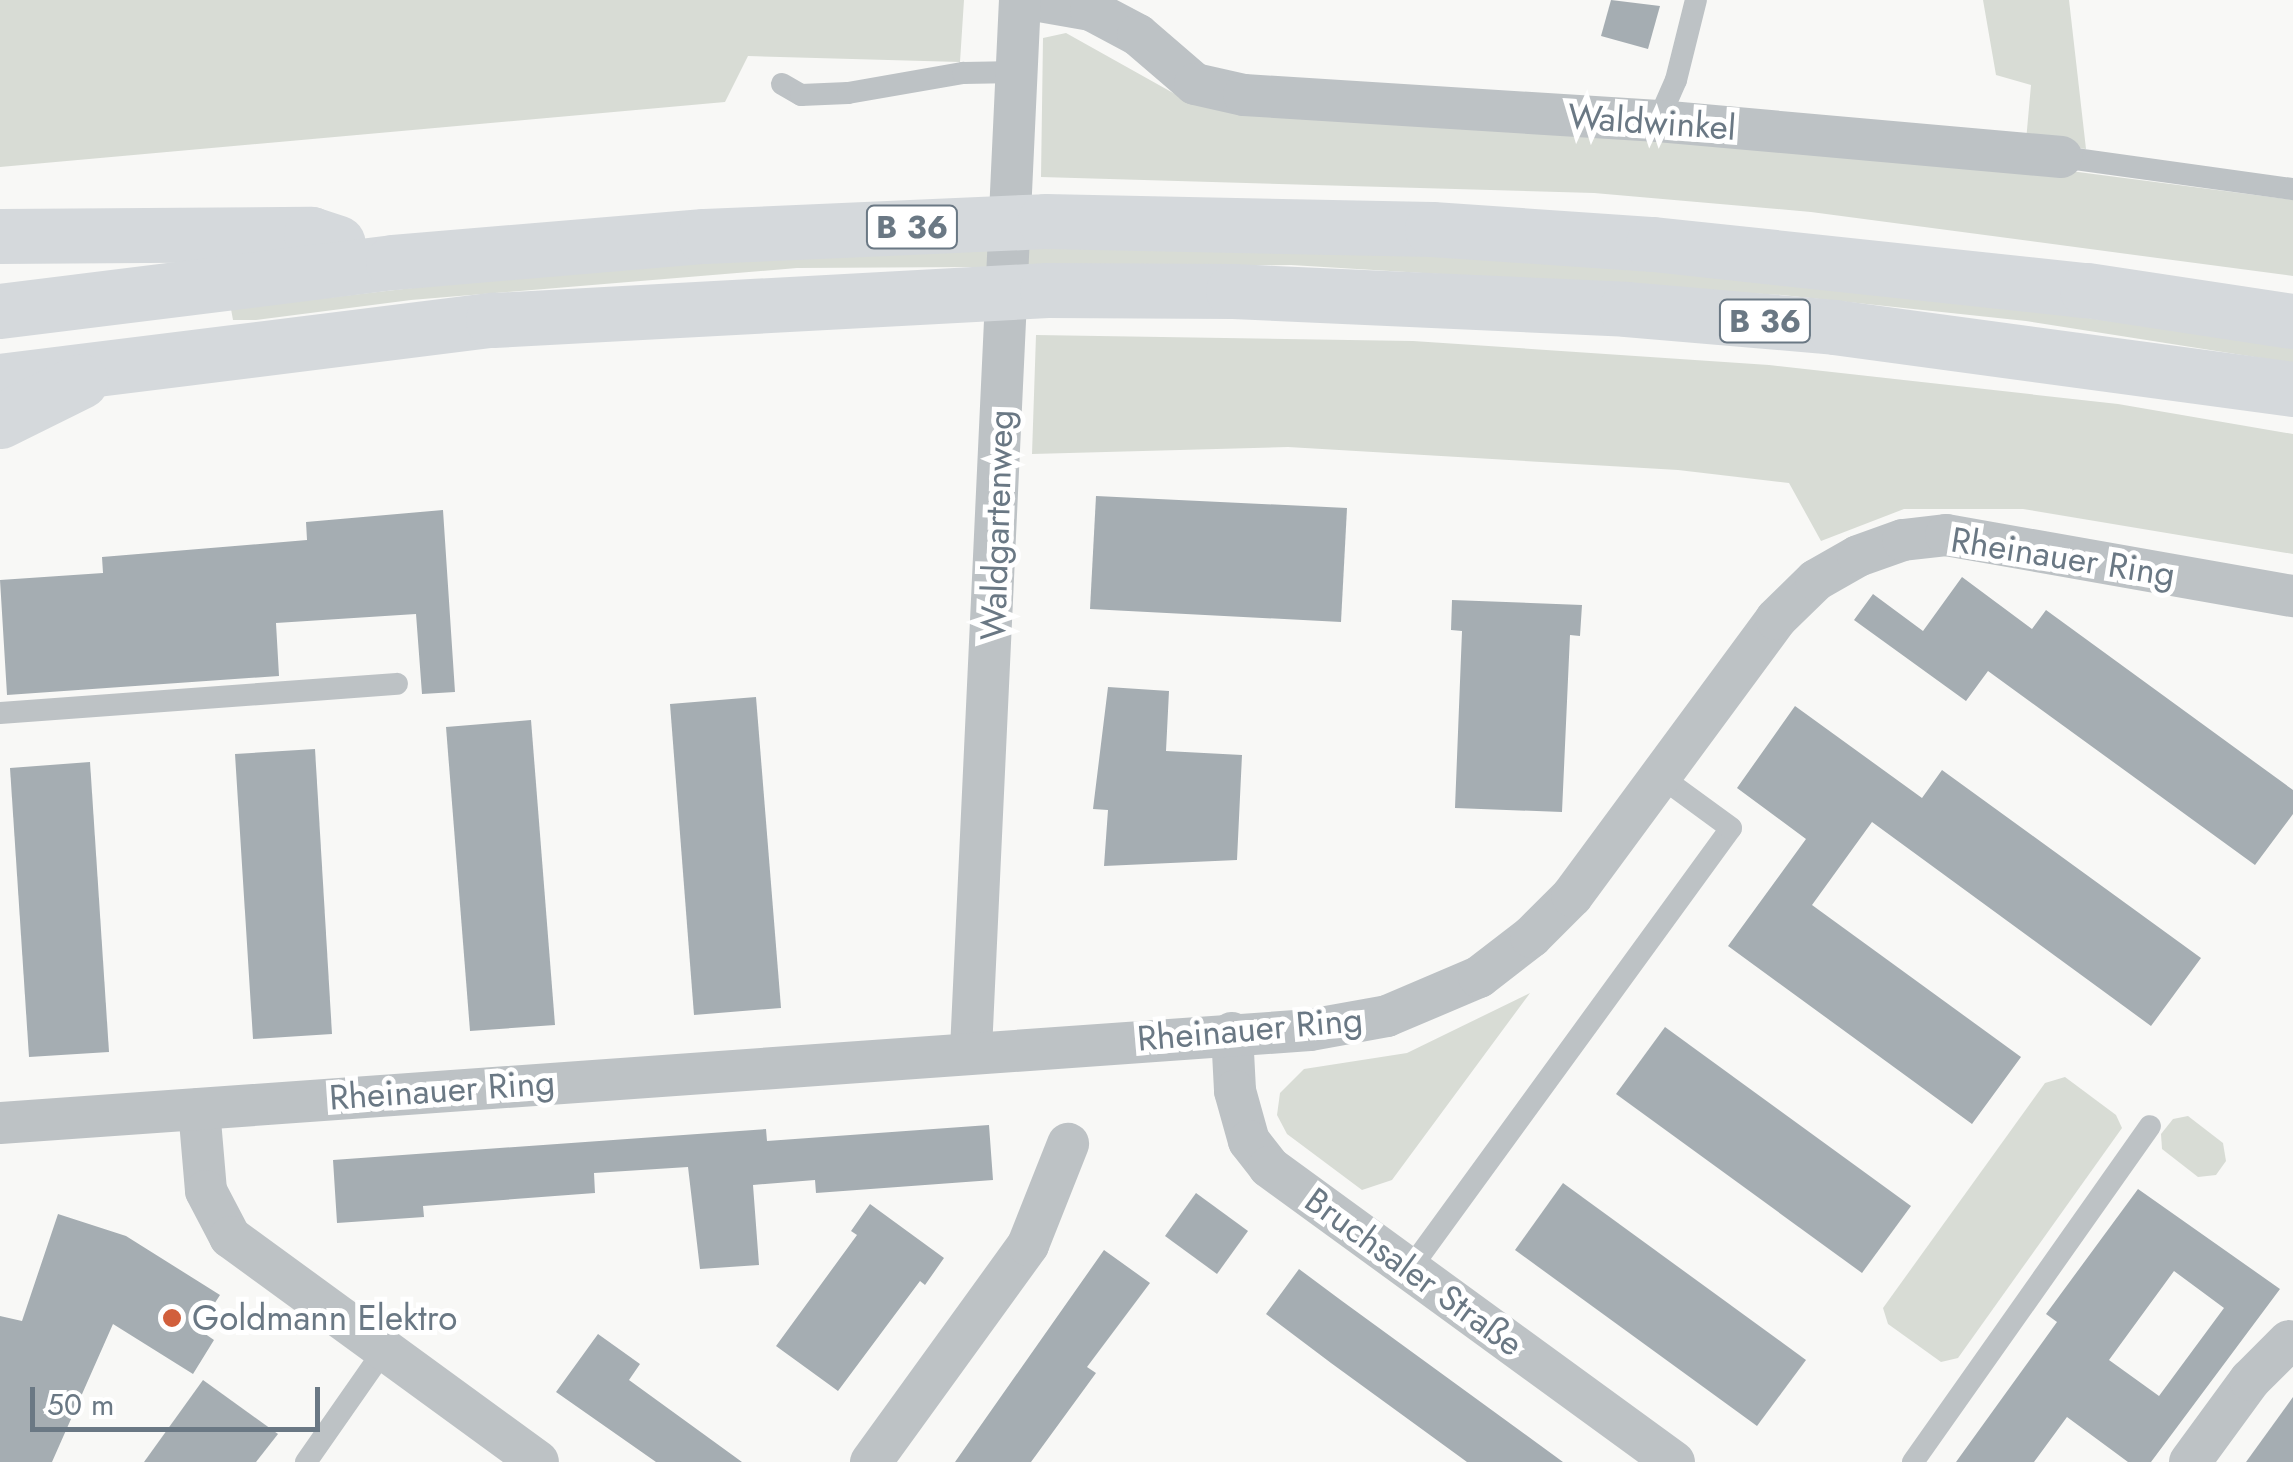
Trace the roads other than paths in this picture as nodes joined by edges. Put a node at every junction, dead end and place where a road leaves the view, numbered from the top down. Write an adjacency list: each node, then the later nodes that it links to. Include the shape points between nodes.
1 (1020, 0): 4 (street, Waldgartenweg)
2 (1034, 0): 6 (street, Waldwinkel, via 1091,10 1138,35 1196,84 1244,95)
3 (1696, 0): 6 (lane, via 1676,80)
4 (1018, 72): 5 (lane, via 964,73 848,93 802,95); 22 (street, Waldgartenweg)
5 (782, 84)
6 (1658, 120): 7 (street, Waldwinkel)
7 (2061, 157): 8 (lane, Waldwinkel)
8 (2293, 189)
9 (0, 236): 10 (highway, via 311,234)
10 (393, 262): 11 (highway, B 36); 12 (highway, B 36, via 704,236 1045,221 1267,223 1804,257)
11 (0, 310)
12 (2293, 321)
13 (114, 363): 14 (highway, B 36); 15 (highway, B 36, via 493,320 719,303 1214,291 1606,308 1834,327); 16 (highway)
14 (0, 381)
15 (2293, 389)
16 (0, 422)
17 (2293, 596): 20 (street, Rheinauer Ring, via 1992,540 1903,540 1816,580 1776,619)
18 (397, 684): 19 (lane)
19 (0, 712)
20 (1660, 776): 21 (street, Rheinauer Ring, via 1572,896 1479,977 1387,1016 1310,1030); 27 (lane, via 1731,828)
21 (1232, 1033): 22 (street, Rheinauer Ring); 27 (street, Bruchsaler Straße, via 1235,1092 1249,1141 1269,1167)
22 (972, 1050): 23 (street, Rheinauer Ring)
23 (199, 1109): 24 (street, Rheinauer Ring); 29 (street, via 206,1191 230,1238)
24 (0, 1123)
25 (2150, 1126): 34 (lane)
26 (1068, 1144): 32 (street, via 1028,1245)
27 (1410, 1269): 33 (street, Bruchsaler Straße)
28 (2289, 1340): 35 (street, via 2250,1380)
29 (384, 1350): 30 (lane); 31 (street)
30 (306, 1462)
31 (538, 1462)
32 (871, 1462)
33 (1674, 1462)
34 (1914, 1462)
35 (2190, 1462)

